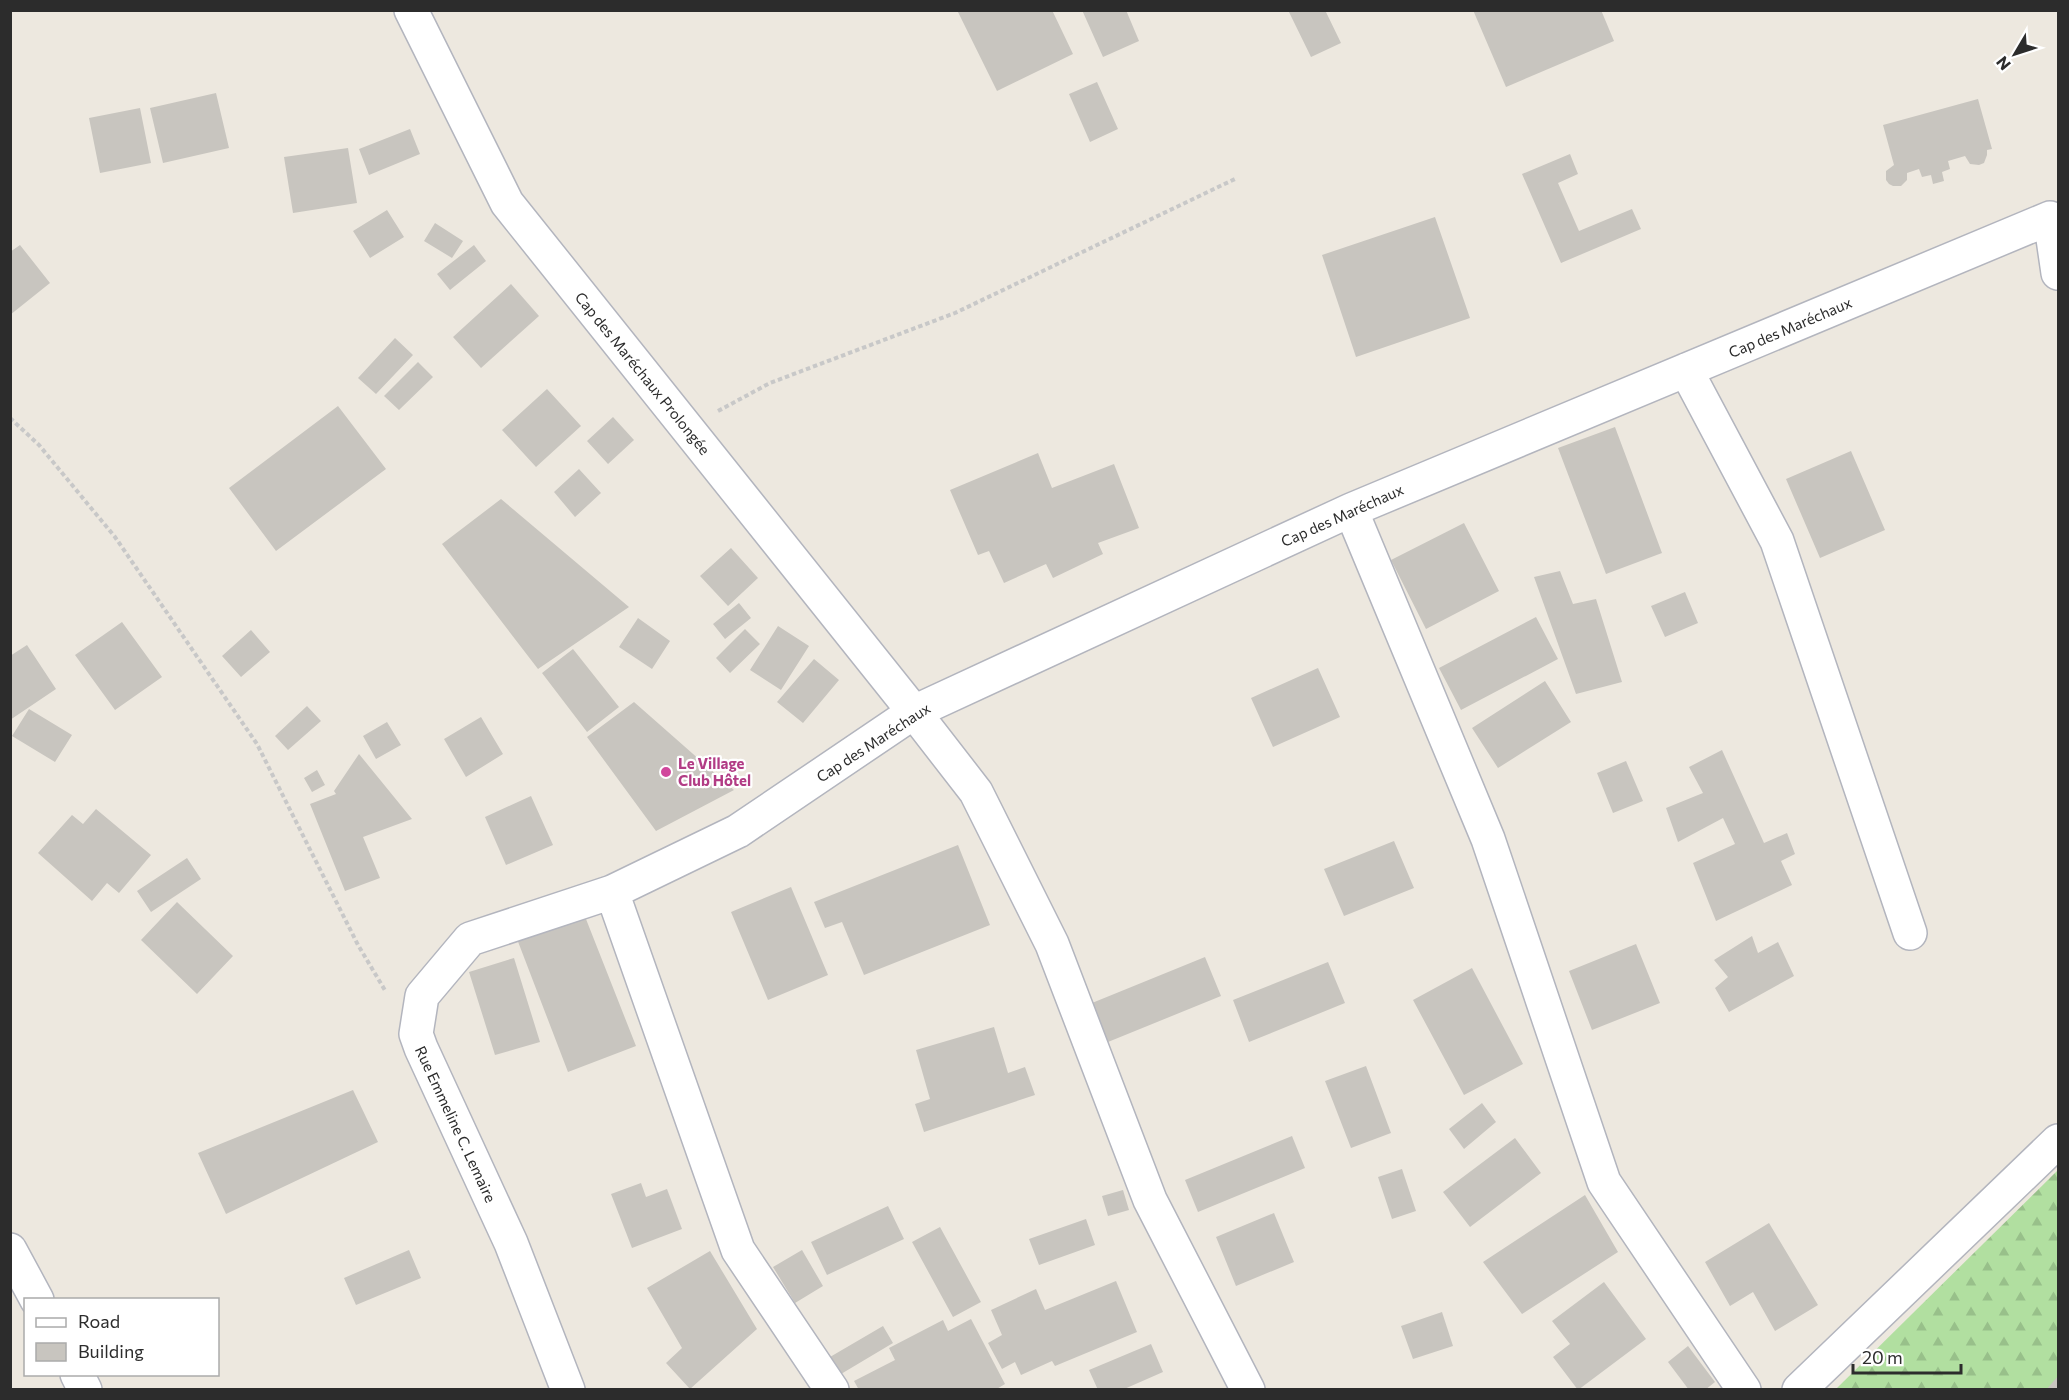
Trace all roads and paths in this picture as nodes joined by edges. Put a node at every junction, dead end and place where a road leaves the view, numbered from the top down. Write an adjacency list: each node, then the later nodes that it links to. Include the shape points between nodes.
1 (411, 10): 7 (street, Cap des Maréchaux Prolongée, via 507,203)
2 (1237, 178): 7 (path, via 955,312 770,383)
3 (2054, 213): 4 (street, Cap des Maréchaux); 5 (street, Cap des Maréchaux)
4 (2058, 273)
5 (1686, 370): 8 (street, Cap des Maréchaux); 11 (street, via 1777,541)
6 (10, 418): 12 (path, via 39,446 115,537 257,744 358,945 388,997)
7 (687, 428): 9 (street, Cap des Maréchaux Prolongée)
8 (1350, 510): 9 (street, Cap des Maréchaux); 19 (street, via 1488,839 1604,1182)
9 (914, 712): 10 (street, Cap des Maréchaux, via 738,831); 18 (street, Cap des Maréchaux Prolongée, via 976,792 1047,934 1150,1200)
10 (612, 892): 12 (street, Rue Emmeline C. Lemaire, via 470,939 422,996); 17 (street, via 738,1250)
11 (1910, 933)
12 (416, 1034): 16 (street, Rue Emmeline C. Lemaire, via 511,1243)
13 (2058, 1141): 20 (street)
14 (10, 1250): 15 (street)
15 (36, 1298)
16 (568, 1389)
17 (832, 1389)
18 (1248, 1389)
19 (1744, 1389)
20 (1799, 1389)

